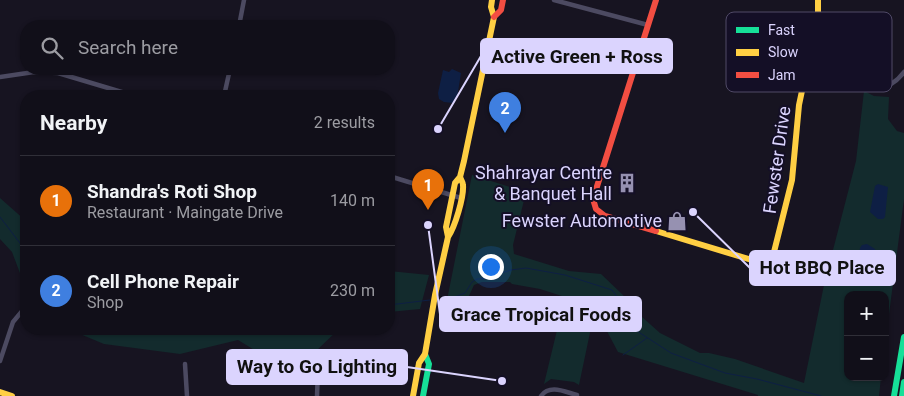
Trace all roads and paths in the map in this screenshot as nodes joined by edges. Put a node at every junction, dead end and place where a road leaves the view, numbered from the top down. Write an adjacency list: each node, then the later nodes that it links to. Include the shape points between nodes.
1 (244, 0): 7 (street)
2 (492, 0): 6 (street)
3 (503, 0): 6 (street, via 501,10)
4 (554, 0): 8 (street)
5 (656, 0): 8 (street)
6 (494, 17): 18 (street)
7 (240, 20)
8 (648, 25): 17 (street, Fewster Drive, via 593,199 597,212 605,216 760,264 769,262 774,256 792,180)
9 (904, 72): 14 (street)
10 (20, 74): 13 (street)
11 (64, 75): 15 (street)
12 (229, 75): 16 (street)
13 (0, 77)
14 (892, 82)
15 (112, 90)
16 (225, 90)
17 (802, 92)
18 (460, 176): 20 (street); 21 (street, via 463,184)
19 (395, 178): 20 (street)
20 (452, 196): 21 (street); 22 (street, via 446,227)
21 (461, 198): 22 (street, via 454,230)
22 (448, 237): 25 (street)
23 (20, 314): 27 (street, via 13,322)
24 (904, 337): 38 (street)
25 (425, 354): 35 (street, via 418,363); 36 (street, via 429,364)
26 (323, 357): 34 (street, via 318,369)
27 (0, 361)
28 (185, 364): 33 (street)
29 (904, 382): 39 (street)
30 (0, 392): 32 (street)
31 (578, 395): 37 (street, via 553,389)
32 (12, 396)
33 (187, 396)
34 (317, 396)
35 (412, 396)
36 (423, 396)
37 (541, 396)
38 (894, 396)
39 (902, 396)

